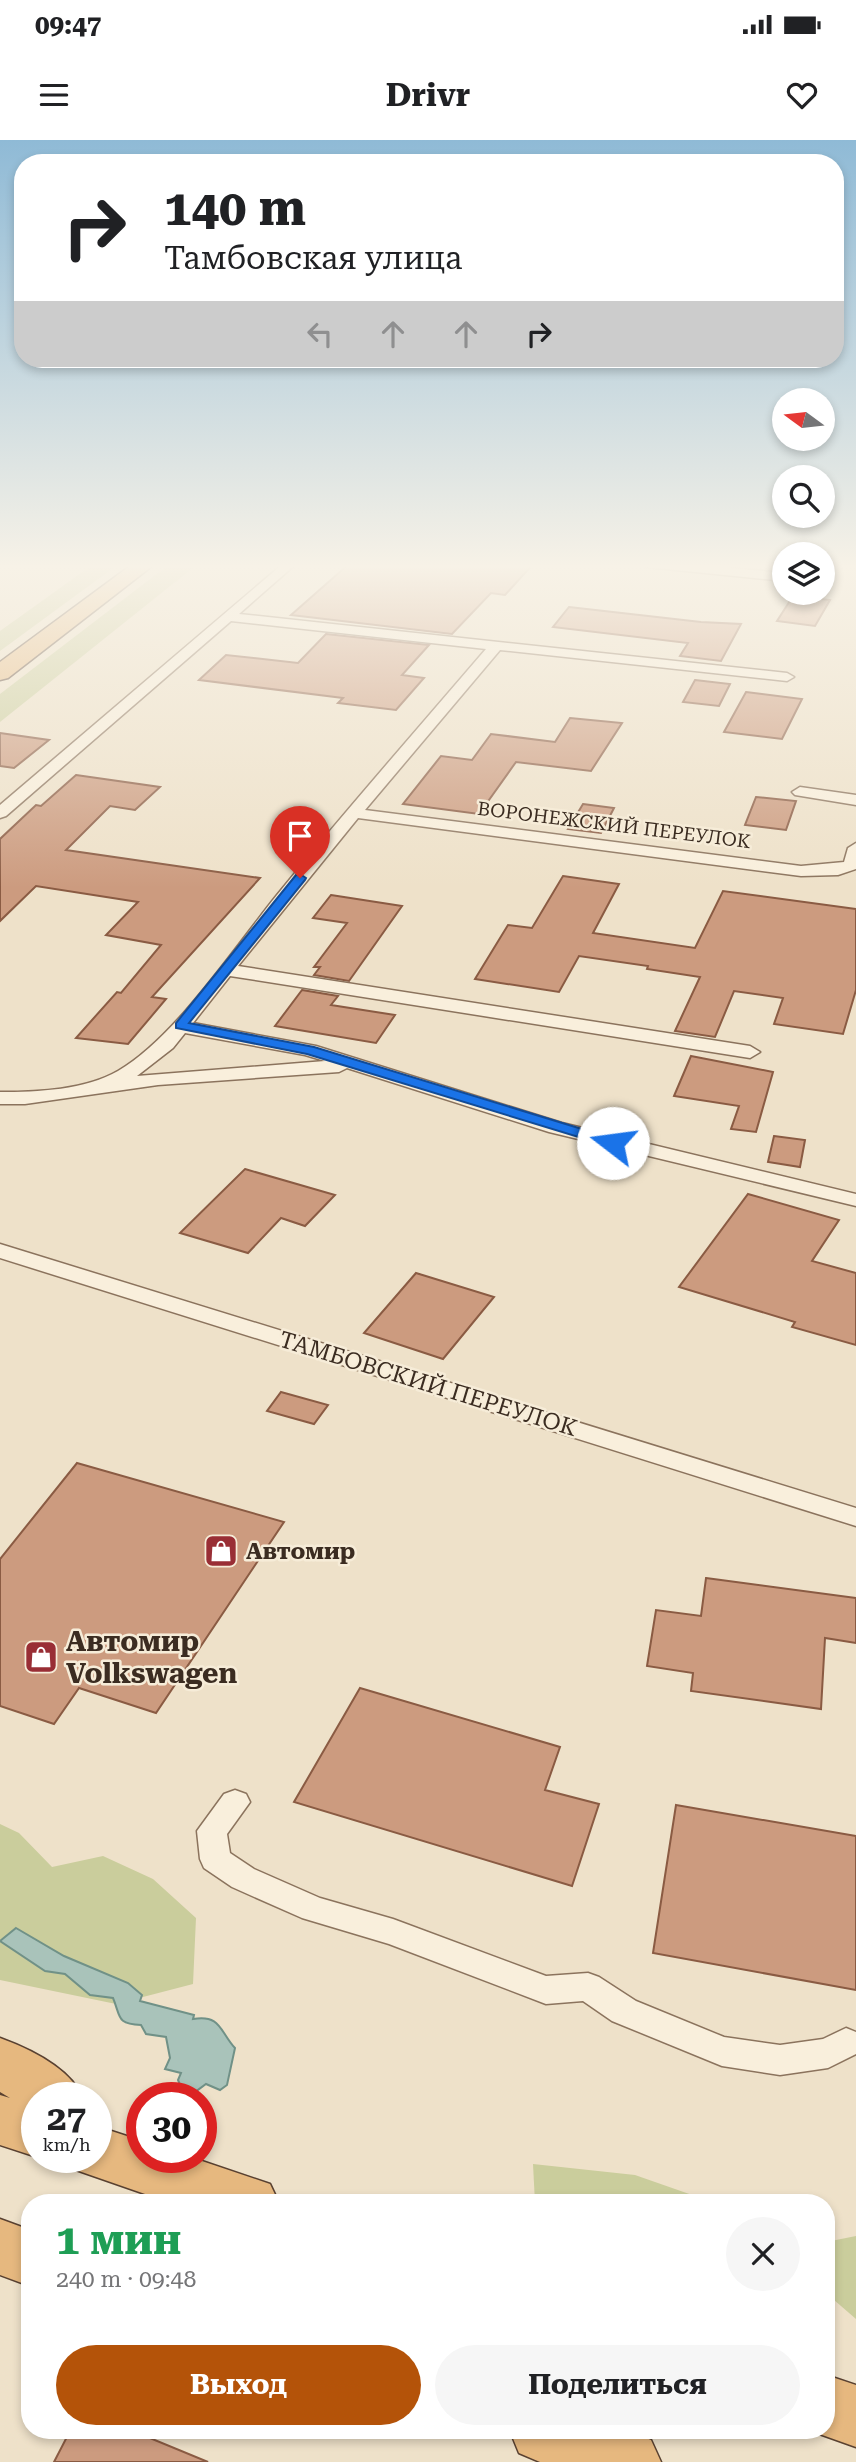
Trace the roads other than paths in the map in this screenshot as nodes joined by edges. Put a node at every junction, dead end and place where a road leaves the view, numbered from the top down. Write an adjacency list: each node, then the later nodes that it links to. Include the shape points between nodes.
1 (164, 671): 7 (street)
2 (474, 671): 8 (street)
3 (734, 671): 4 (street)
4 (787, 677)
5 (800, 792): 6 (street)
6 (856, 800)
7 (0, 813)
8 (354, 813): 9 (street, ВОРОНЕЖСКИЙ ПЕРЕУЛОК, via 801,871 851,865); 10 (street)
9 (856, 848)
10 (228, 970): 11 (street); 12 (street)
11 (180, 1026): 13 (street, via 309,1050); 14 (street, via 166,1044)
12 (750, 1052)
13 (370, 1071): 14 (street, via 313,1066); 16 (street, via 590,1137)
14 (102, 1087): 15 (street)
15 (0, 1098)
16 (856, 1200)
17 (0, 1251): 18 (street, ТАМБОВСКИЙ ПЕРЕУЛОК)
18 (856, 1517)
19 (234, 1801): 20 (street, via 212,1831 215,1859 243,1878 313,1909 393,1932 546,1990 587,1987 624,2011 722,2051 780,2060 828,2053)
20 (846, 2043)
21 (0, 2062): 22 (highway)
22 (31, 2082)
23 (0, 2120): 24 (highway)
24 (21, 2127)
25 (176, 2173): 26 (highway)
26 (228, 2194)
27 (835, 2409): 28 (highway)
28 (856, 2416)
29 (564, 2439): 30 (highway)
30 (629, 2462)

